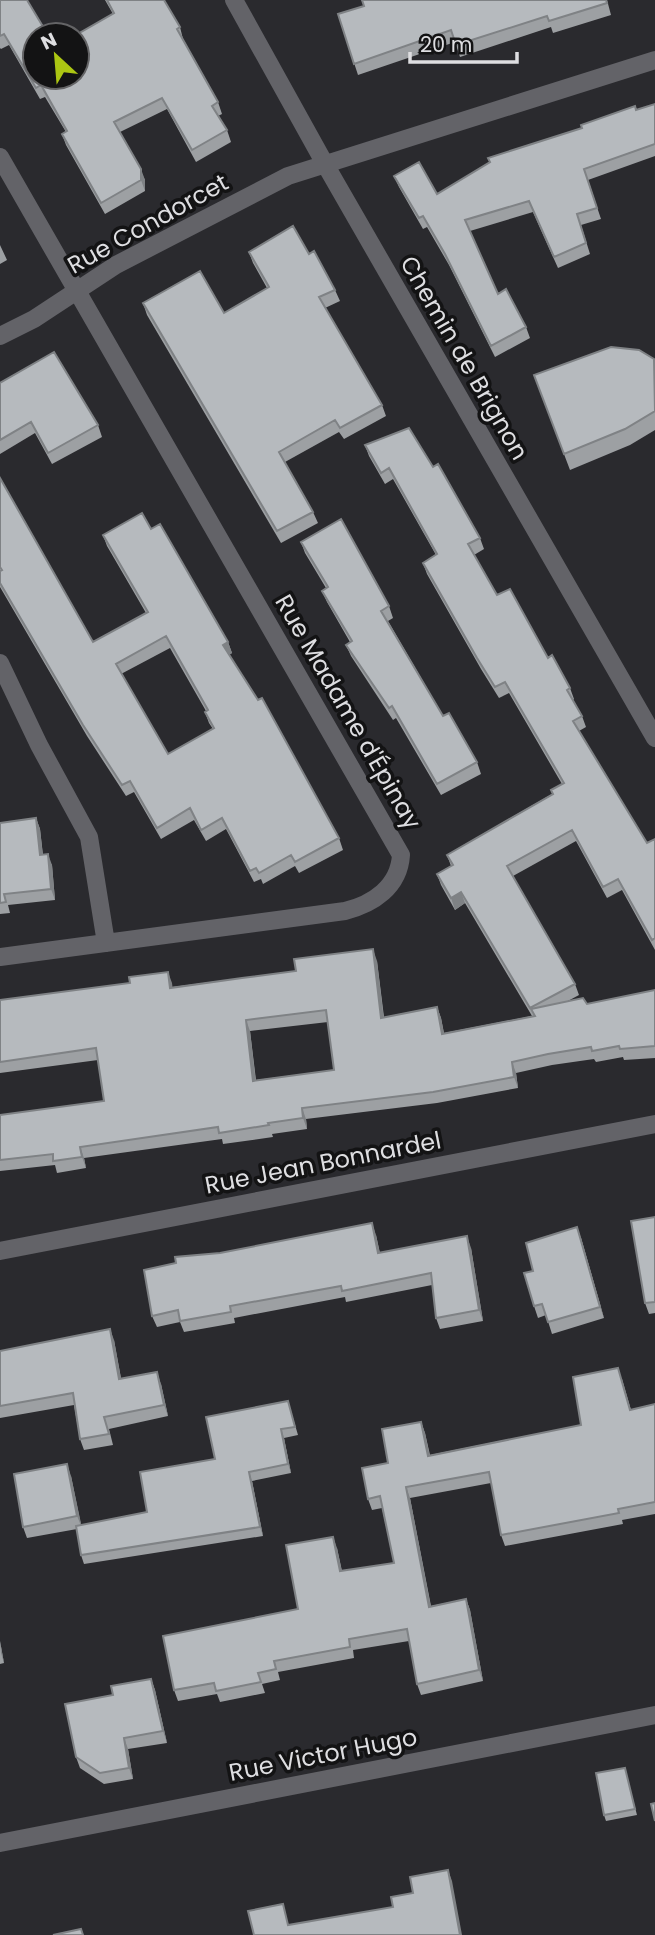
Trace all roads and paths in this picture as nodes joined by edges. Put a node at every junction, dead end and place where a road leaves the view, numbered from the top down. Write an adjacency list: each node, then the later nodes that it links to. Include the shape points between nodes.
1 (234, 0): 4 (street, Chemin de Brignon)
2 (655, 60): 4 (street, Rue Condorcet)
3 (0, 157): 5 (street)
4 (325, 164): 5 (street, Rue Condorcet, via 288,176 116,265); 8 (street, Chemin de Brignon)
5 (76, 292): 6 (street, Rue Condorcet); 9 (street, Rue Madame d'Épinay, via 401,855 388,887 362,906)
6 (0, 336)
7 (0, 663): 9 (street, via 38,745 89,837)
8 (655, 738)
9 (106, 943): 10 (street, Rue Madame d'Épinay)
10 (0, 957)
11 (655, 1124): 12 (street, Rue Jean Bonnardel)
12 (0, 1251)
13 (655, 1715): 14 (street, Rue Victor Hugo)
14 (0, 1843)

